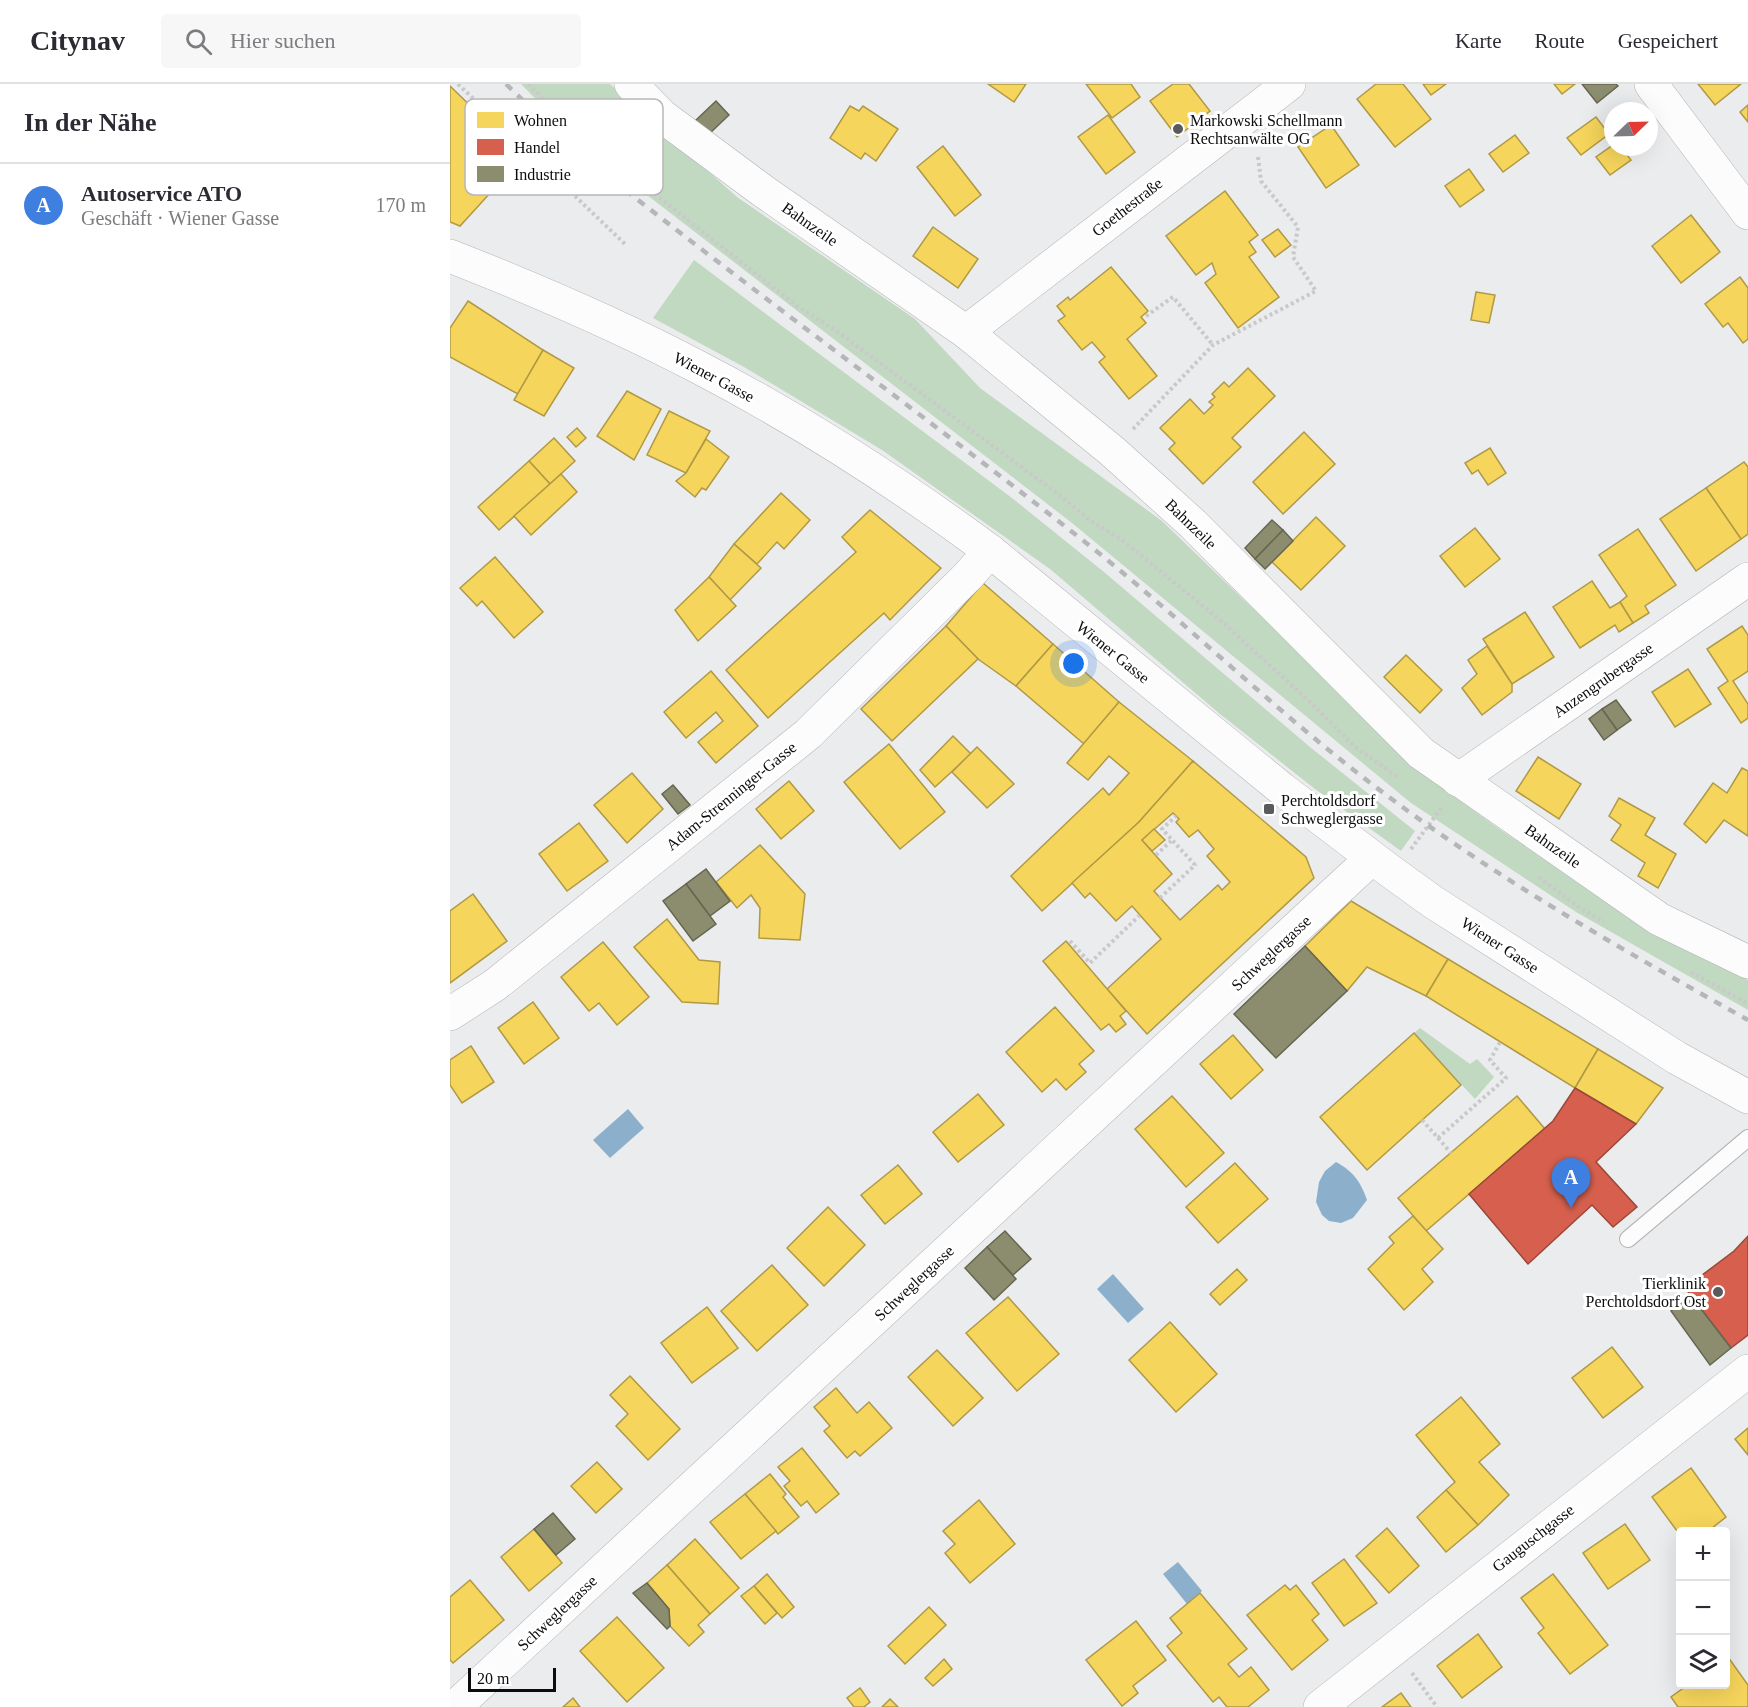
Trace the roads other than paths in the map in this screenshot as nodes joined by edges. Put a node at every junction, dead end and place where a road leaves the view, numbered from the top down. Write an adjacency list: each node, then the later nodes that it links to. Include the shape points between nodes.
1 (631, 84): 4 (street, Bahnzeile)
2 (1288, 84): 8 (street, Goethestraße)
3 (1651, 84): 6 (street)
4 (646, 99)
5 (663, 117): 8 (street, Bahnzeile)
6 (1748, 213)
7 (450, 256): 9 (street, Wiener Gasse, via 526,286 698,366 777,410)
8 (966, 332): 11 (street, Bahnzeile, via 1112,451 1193,524 1421,753)
9 (990, 552): 12 (street, Wiener Gasse); 14 (street, Adam-Strenninger-Gasse, via 808,734 495,985)
10 (1748, 579): 11 (street, Anzengrubergasse)
11 (1458, 780): 13 (street, Bahnzeile, via 1659,919)
12 (1372, 858): 15 (street, Wiener Gasse, via 1677,1058); 19 (street, Schweglergasse)
13 (1748, 962)
14 (450, 1014)
15 (1748, 1097)
16 (1748, 1138): 17 (lane)
17 (1628, 1239)
18 (1748, 1371): 20 (street, Gauguschgasse)
19 (455, 1707)
20 (1320, 1707)

